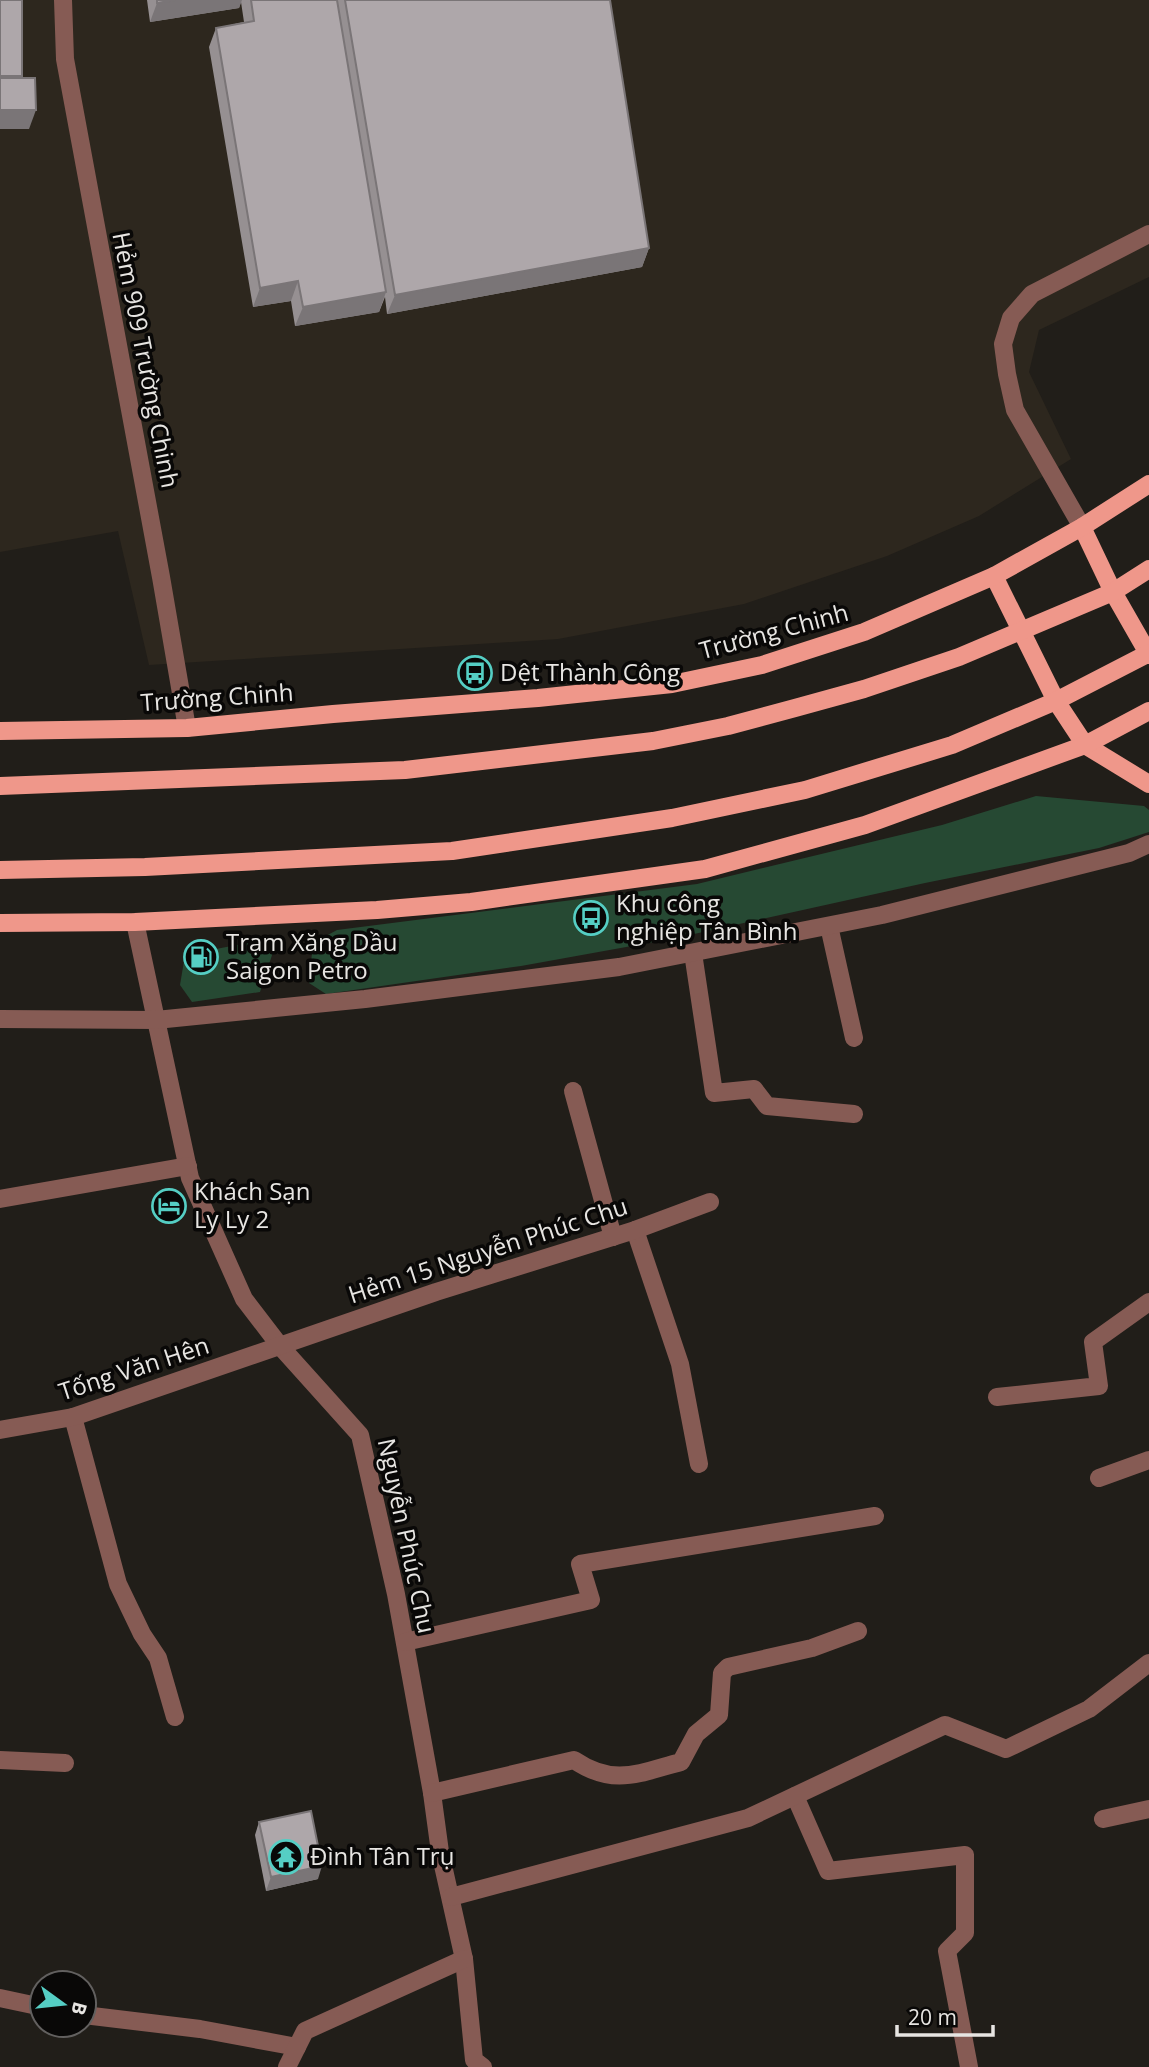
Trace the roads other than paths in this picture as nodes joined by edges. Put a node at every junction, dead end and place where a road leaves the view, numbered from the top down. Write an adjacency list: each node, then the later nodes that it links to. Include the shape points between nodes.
1 (63, 0): 12 (street, Hẻm 909 Trường Chinh, via 65,59)
2 (1149, 234): 4 (street, via 1032,295 1011,318 1003,344 1015,410)
3 (1149, 484): 4 (main road, Trường Chinh)
4 (1082, 527): 6 (main road, Trường Chinh); 7 (main road)
5 (1149, 569): 7 (main road)
6 (994, 576): 8 (main road); 12 (main road, Trường Chinh, via 864,632 762,664 672,684)
7 (1113, 592): 8 (main road); 9 (main road)
8 (1022, 630): 10 (main road); 16 (main road, via 864,689 653,741 405,770)
9 (1149, 654): 10 (main road)
10 (1056, 701): 14 (main road); 18 (main road, via 952,745 805,790 673,818 452,851)
11 (1149, 711): 14 (main road)
12 (187, 728): 13 (main road, Trường Chinh)
13 (0, 730)
14 (1085, 745): 15 (main road); 19 (main road, via 865,825 705,869 471,902)
15 (1149, 784)
16 (0, 786)
17 (1149, 844): 21 (street, via 1129,853)
18 (0, 870)
19 (135, 922): 20 (main road); 24 (street, Nguyễn Phúc Chu)
20 (0, 923)
21 (830, 926): 22 (street); 25 (street)
22 (693, 953): 24 (street, via 392,996); 27 (street, via 713,1093 754,1089 767,1106)
23 (0, 1019): 24 (street)
24 (156, 1020): 28 (street, Nguyễn Phúc Chu)
25 (854, 1038)
26 (573, 1091): 32 (street)
27 (854, 1114)
28 (188, 1166): 29 (street); 34 (street, Nguyễn Phúc Chu, via 244,1298)
29 (0, 1199)
30 (710, 1202): 31 (street, Hẻm 15 Nguyễn Phúc Chu)
31 (635, 1230): 32 (street, Hẻm 15 Nguyễn Phúc Chu); 39 (street, via 680,1364)
32 (613, 1237): 34 (street, Hẻm 15 Nguyễn Phúc Chu)
33 (1149, 1302): 35 (street, via 1093,1342 1099,1386)
34 (280, 1346): 36 (street, Tống Văn Hên); 43 (street, Nguyễn Phúc Chu, via 360,1435)
35 (997, 1396)
36 (72, 1417): 37 (street, Tống Văn Hên); 45 (street, via 118,1584 158,1658)
37 (0, 1430)
38 (1149, 1461): 40 (street)
39 (699, 1464)
40 (1099, 1478)
41 (875, 1517): 43 (street, via 580,1564 590,1600)
42 (858, 1631): 48 (street, via 812,1648 729,1667 722,1673 719,1715 696,1734 681,1762 622,1778 591,1772 574,1760)
43 (405, 1642): 48 (street, Nguyễn Phúc Chu)
44 (1149, 1663): 49 (street, via 1089,1709 1006,1749 945,1725)
45 (175, 1717)
46 (0, 1760): 47 (street)
47 (65, 1763)
48 (432, 1793): 52 (street, Nguyễn Phúc Chu)
49 (795, 1796): 52 (street, via 748,1818); 60 (street, via 828,1871 965,1855 965,1933 947,1951)
50 (1149, 1809): 51 (street)
51 (1103, 1819)
52 (451, 1898): 53 (street, Nguyễn Phúc Chu)
53 (464, 1959): 57 (street, via 305,2031); 59 (street, Nguyễn Phúc Chu, via 474,2060)
54 (0, 1998): 55 (street)
55 (28, 2004)
56 (98, 2017): 57 (street)
57 (297, 2047): 58 (street)
58 (287, 2067)
59 (483, 2067)
60 (969, 2067)

